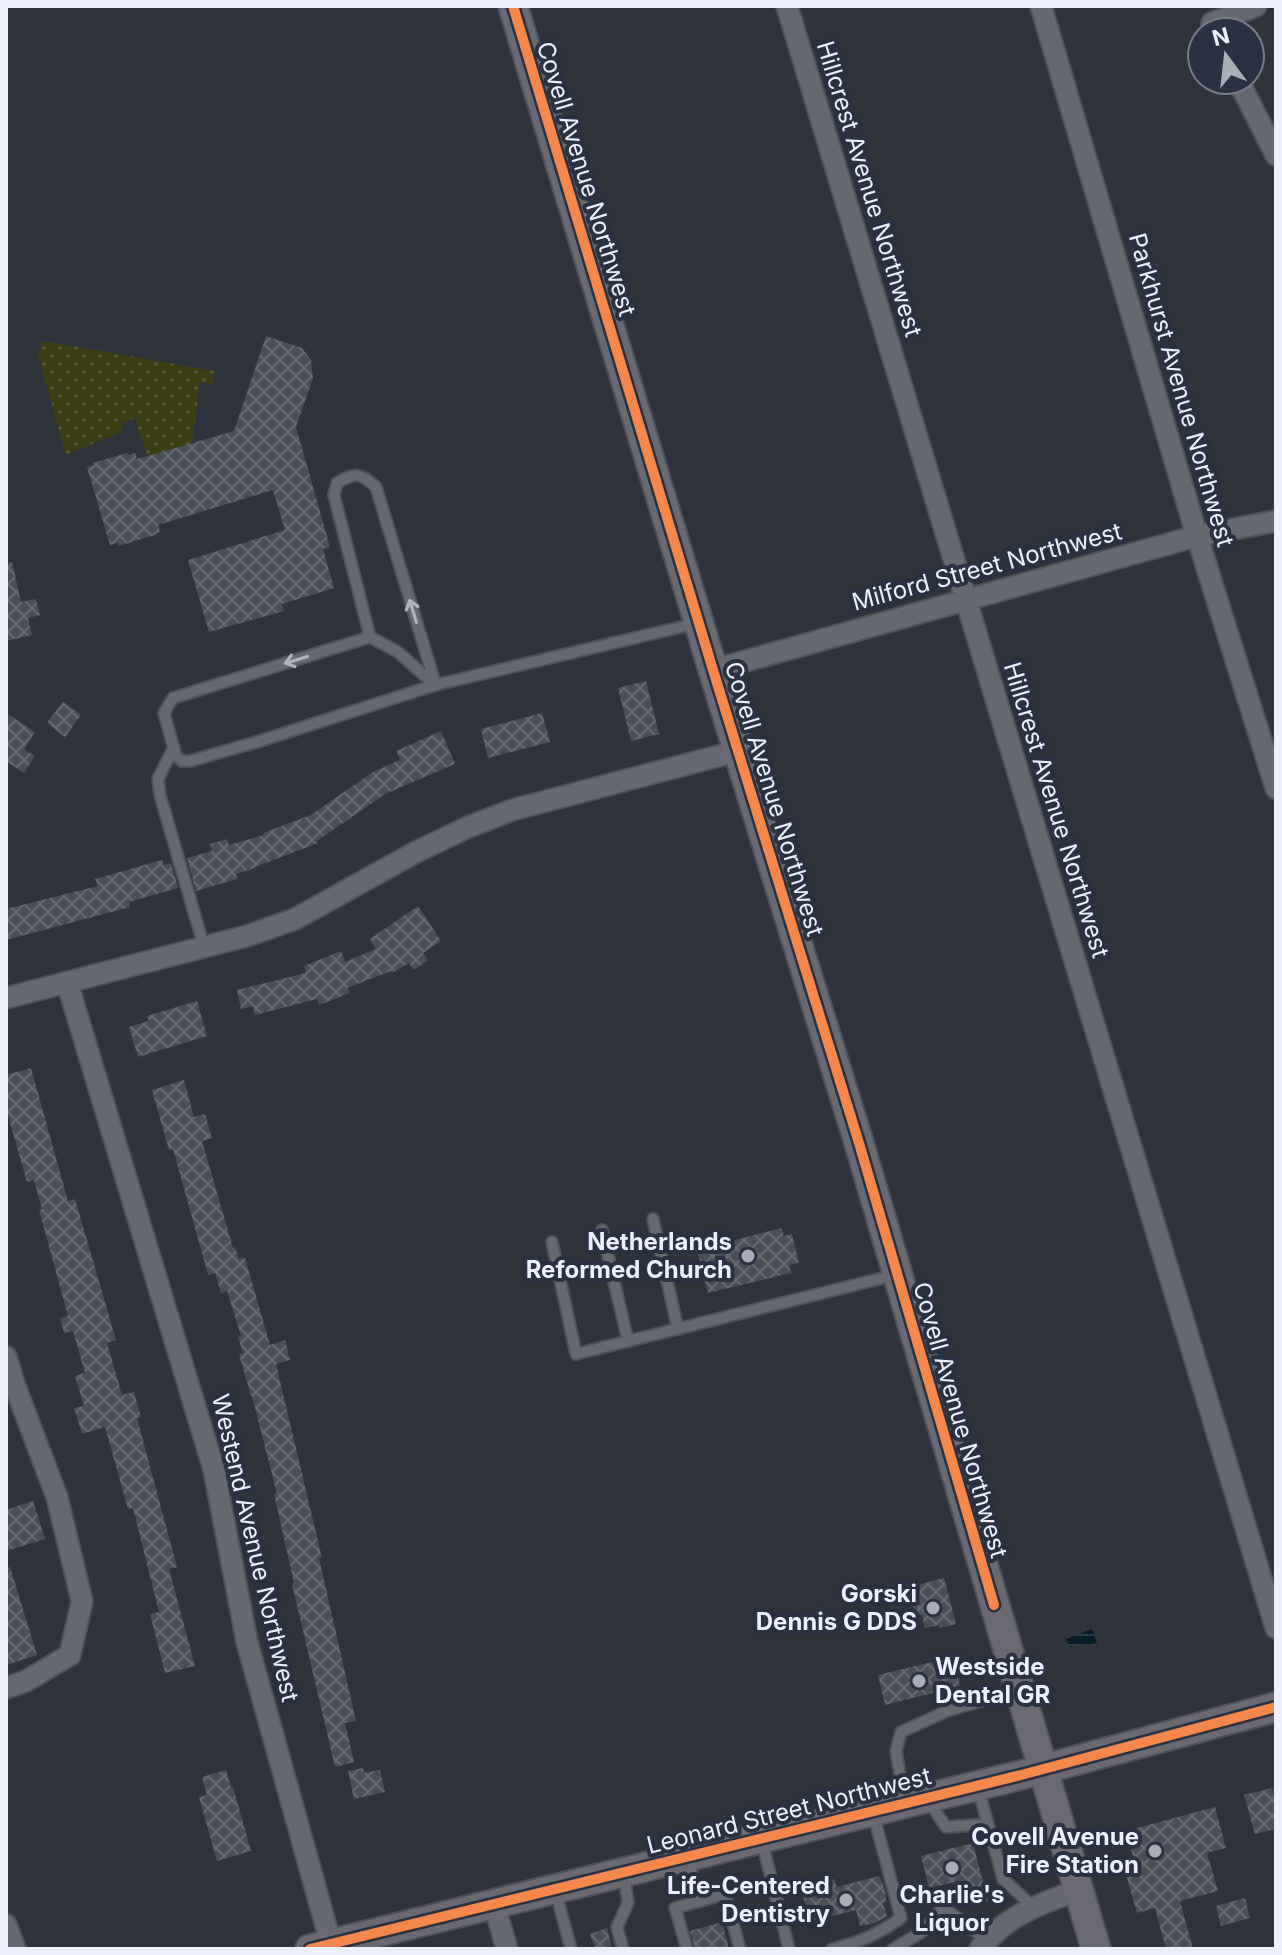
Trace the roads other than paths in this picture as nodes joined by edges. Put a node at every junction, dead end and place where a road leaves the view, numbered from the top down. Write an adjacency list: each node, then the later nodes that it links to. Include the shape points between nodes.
1 (513, 6): 11 (street, Covell Avenue Northwest)
2 (787, 6): 10 (street, Hillcrest Avenue Northwest)
3 (1041, 6): 9 (street, Parkhurst Avenue Northwest)
4 (1256, 6): 5 (street)
5 (1225, 16)
6 (1246, 96): 7 (street)
7 (1276, 155)
8 (1276, 521): 9 (street, Milford Street Northwest)
9 (1197, 536): 10 (street, Milford Street Northwest); 17 (street, Parkhurst Avenue Northwest)
10 (965, 599): 13 (street, Milford Street Northwest); 28 (street, Hillcrest Avenue Northwest)
11 (700, 622): 13 (street, Covell Avenue Northwest); 14 (lane)
12 (370, 637): 14 (lane, via 398,652); 14 (lane, one-way to 12, via 376,487 365,476 349,475 337,483 334,495); 15 (lane, one-way to 15, via 173,698 164,713)
13 (713, 670): 16 (street, Covell Avenue Northwest)
14 (435, 685): 15 (lane, via 190,761 176,756)
15 (174, 747): 18 (lane, via 158,779 160,795)
16 (738, 751): 18 (street, via 512,810 416,852 295,919); 24 (street, Covell Avenue Northwest)
17 (1276, 788)
18 (204, 947): 19 (street)
19 (67, 982): 20 (street); 47 (street, Westend Avenue Northwest, via 214,1470 247,1642)
20 (6, 998)
21 (653, 1219): 25 (lane)
22 (602, 1230): 26 (lane)
23 (552, 1242): 26 (lane, via 576,1354)
24 (897, 1274): 25 (lane); 30 (street, Covell Avenue Northwest)
25 (678, 1329): 26 (lane)
26 (628, 1341)
27 (6, 1357): 29 (street, via 57,1497 82,1601 70,1655)
28 (1276, 1628)
29 (6, 1688)
30 (1019, 1689): 32 (street, Covell Avenue Northwest); 34 (lane, via 901,1732 896,1751)
31 (1276, 1707): 32 (street, Leonard Street Northwest)
32 (1043, 1769): 33 (street, Leonard Street Northwest); 41 (street, Covell Avenue Northwest)
33 (977, 1786): 34 (street, Leonard Street Northwest); 36 (lane)
34 (916, 1801): 35 (street, Leonard Street Northwest); 36 (lane, via 946,1827)
35 (873, 1811): 37 (street, Leonard Street Northwest); 48 (lane, via 901,1918)
36 (988, 1824): 44 (lane, via 1003,1879)
37 (761, 1839): 38 (street, Leonard Street Northwest); 55 (lane)
38 (688, 1857): 39 (street, Leonard Street Northwest); 42 (lane)
39 (624, 1872): 40 (street, Leonard Street Northwest); 52 (lane, via 628,1903 617,1927)
40 (555, 1889): 43 (street, Leonard Street Northwest); 51 (lane)
41 (1079, 1890): 44 (street); 58 (street, Covell Avenue Northwest)
42 (700, 1901): 53 (lane, via 675,1908); 54 (lane, via 725,1894)
43 (494, 1904): 47 (street, Leonard Street Northwest); 50 (street)
44 (1032, 1906): 46 (street)
45 (6, 1925): 49 (street)
46 (984, 1944): 57 (lane, via 943,1907 922,1932)
47 (321, 1946)
48 (863, 1946): 56 (lane)
49 (15, 1949)
50 (507, 1949)
51 (571, 1949)
52 (623, 1949)
53 (687, 1949)
54 (740, 1949)
55 (789, 1949)
56 (832, 1949)
57 (893, 1949)
58 (1096, 1949)

